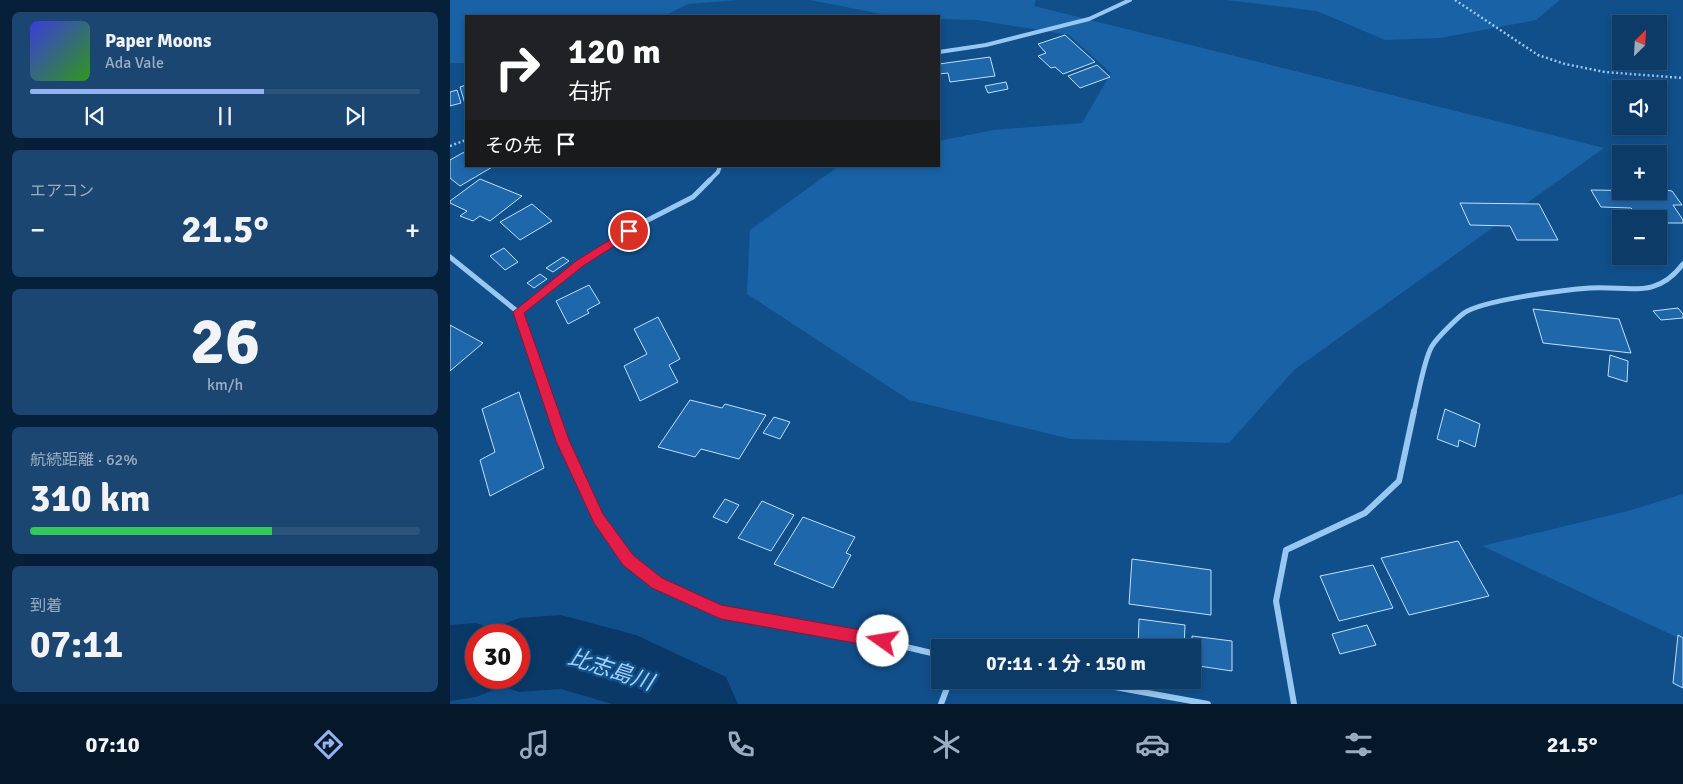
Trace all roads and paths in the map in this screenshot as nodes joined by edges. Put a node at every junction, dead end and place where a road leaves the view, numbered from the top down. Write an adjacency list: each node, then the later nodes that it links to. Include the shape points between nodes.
1 (1130, 0): 3 (street, via 1089,19 986,45)
2 (1455, 0): 4 (path, via 1538,55 1605,72)
3 (940, 52)
4 (1683, 78)
5 (465, 140): 6 (path)
6 (450, 146)
7 (720, 167): 10 (street, via 693,197 646,220 580,264)
8 (450, 257): 10 (street)
9 (1683, 264): 16 (street, via 1674,276 1656,286 1634,290 1591,288 1488,303 1464,313 1432,346 1399,481 1365,512 1286,550 1276,601)
10 (518, 312): 11 (street, via 563,441 598,518 628,560 657,583 721,612 864,636)
11 (931, 653)
12 (947, 689): 14 (street)
13 (1126, 689): 15 (street)
14 (942, 703)
15 (1208, 704)
16 (1294, 704)

